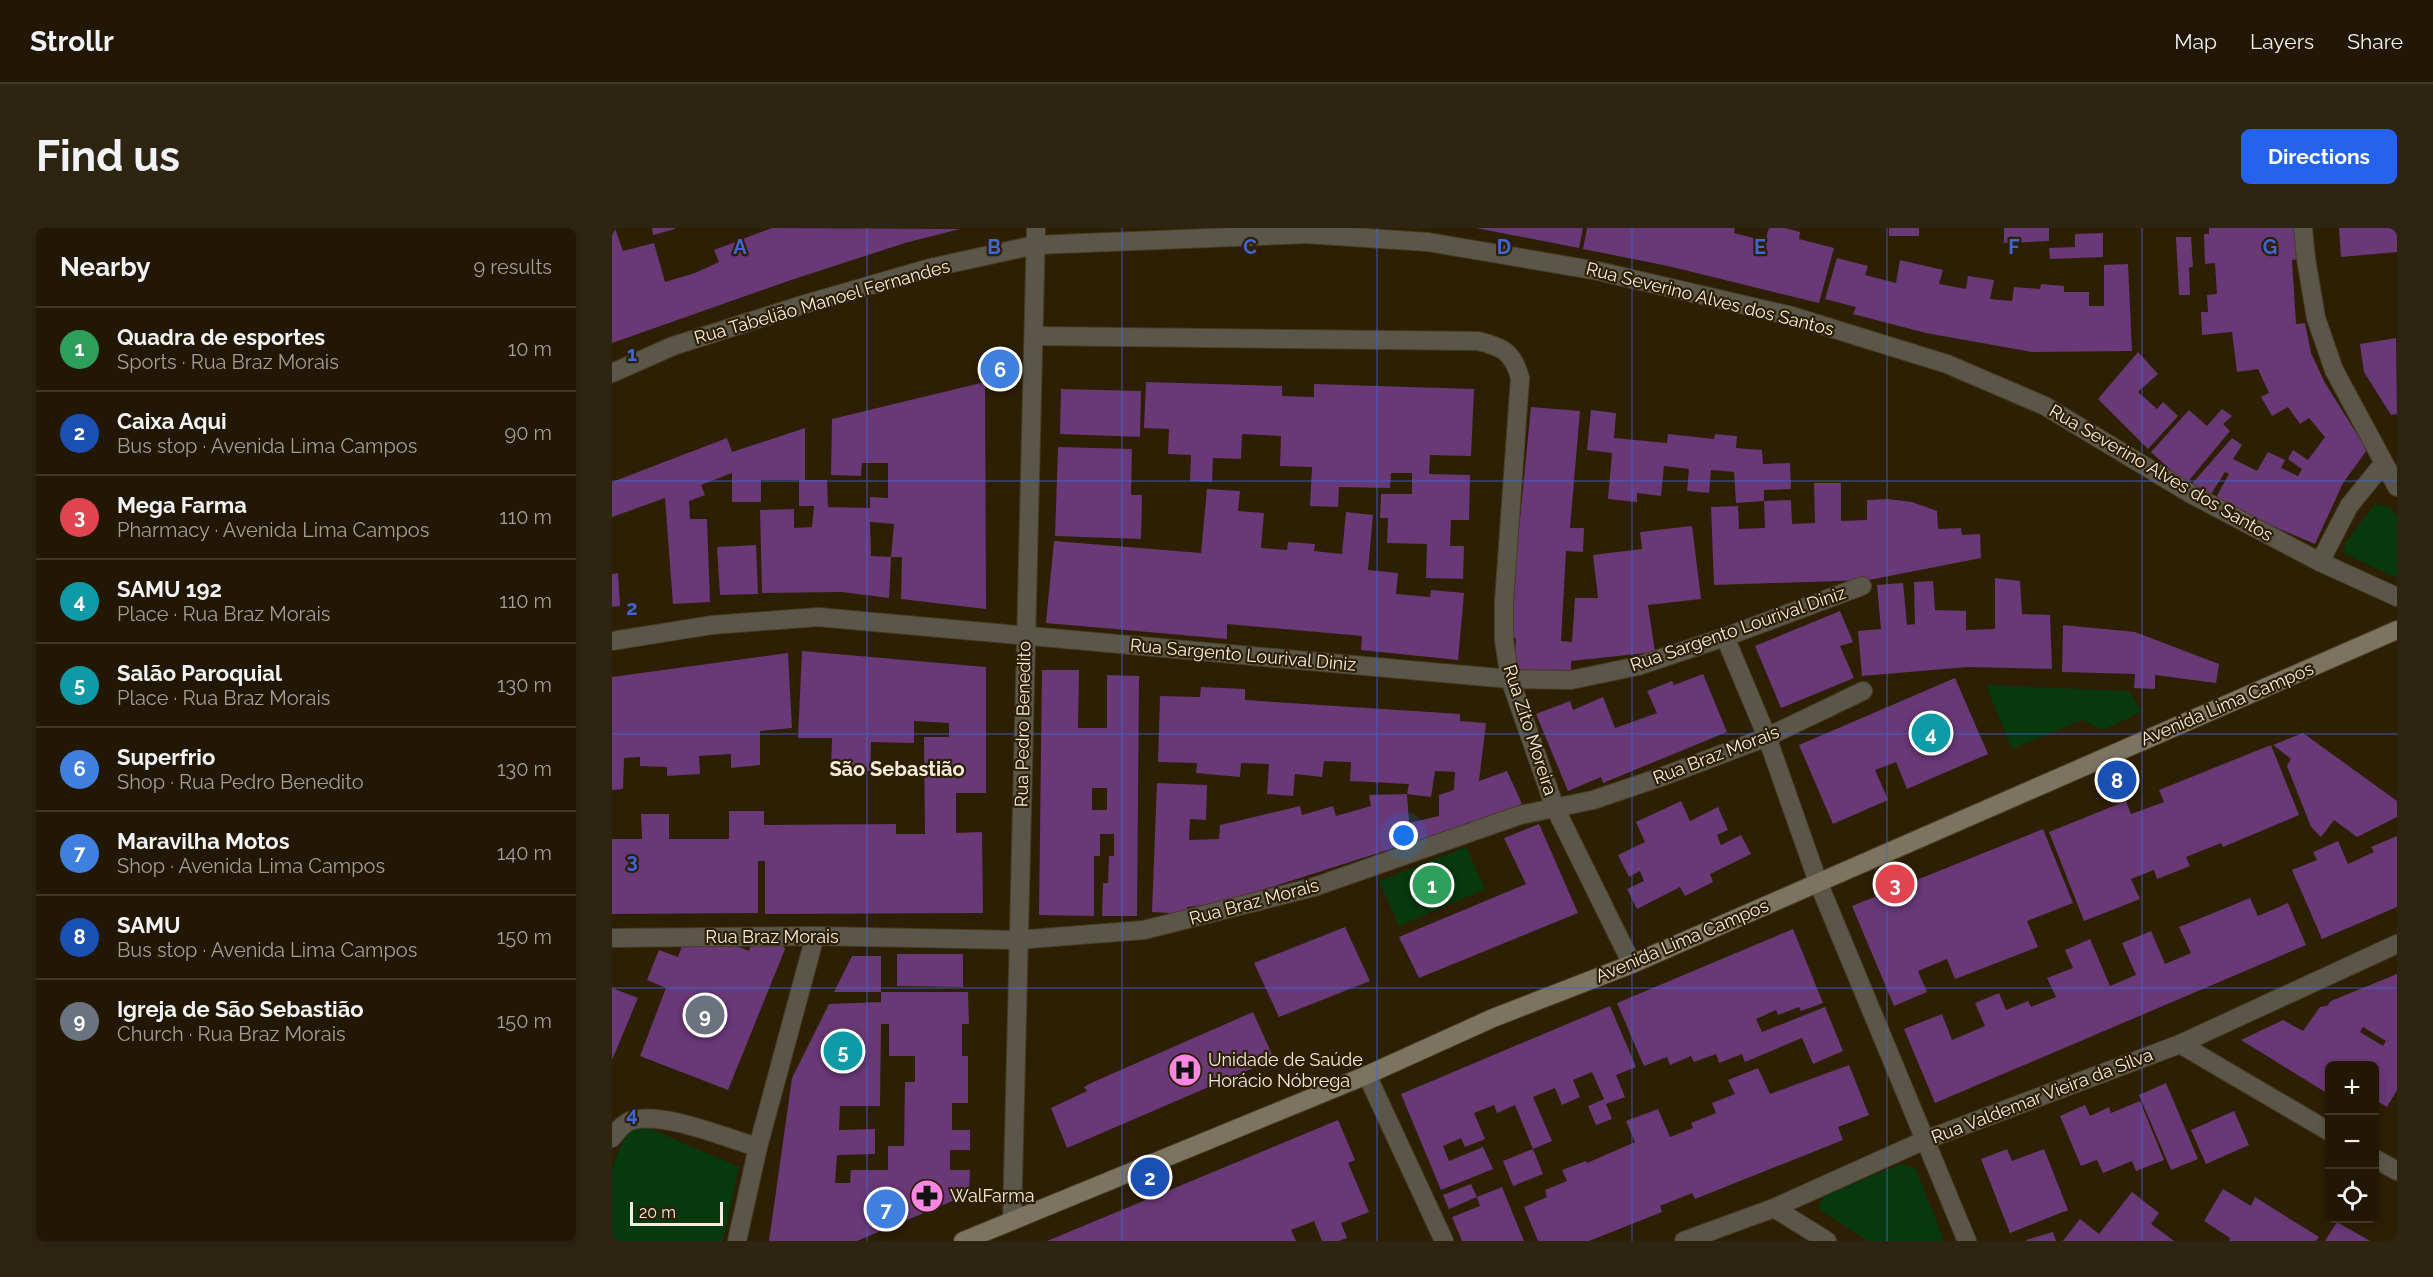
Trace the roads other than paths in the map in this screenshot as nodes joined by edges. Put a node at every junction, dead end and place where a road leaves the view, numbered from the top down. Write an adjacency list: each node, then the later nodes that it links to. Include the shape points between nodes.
1 (2303, 228): 5 (street, via 2316,318 2334,370)
2 (1036, 236): 3 (street, Rua Pedro Benedito); 4 (street, Rua Tabelião Manoel Fernandes, via 673,346); 7 (street, Rua Severino Alves dos Santos, via 1306,234 1428,242 1598,271 1792,316 1947,364 2045,406 2191,494)
3 (1034, 336): 11 (street, Rua Pedro Benedito); 14 (street, Rua Zito Moreira, via 1478,341 1507,352 1516,362 1520,378 1504,602)
4 (612, 373)
5 (2383, 464): 6 (street); 7 (street, via 2349,506)
6 (2397, 487)
7 (2320, 561): 9 (street, Rua Severino Alves dos Santos)
8 (1862, 586): 12 (street, Rua Sargento Lourival Diniz)
9 (2397, 597)
10 (2397, 630): 18 (main road, Avenida Lima Campos)
11 (1024, 635): 13 (street, Rua Sargento Lourival Diniz, via 818,617 712,625); 14 (street, Rua Sargento Lourival Diniz); 21 (street, Rua Pedro Benedito)
12 (1725, 637): 14 (street, Rua Sargento Lourival Diniz, via 1638,666 1571,680); 16 (street)
13 (612, 641)
14 (1510, 679): 17 (street, Rua Zito Moreira)
15 (1863, 691): 16 (street, Rua Braz Morais)
16 (1767, 737): 17 (street, Rua Braz Morais, via 1644,783); 18 (street)
17 (1555, 808): 21 (street, Rua Braz Morais, via 1510,818 1314,887 1155,927); 23 (street, Rua Zito Moreira)
18 (1818, 882): 23 (main road, Avenida Lima Campos); 28 (street)
19 (815, 936): 20 (street, Rua Braz Morais); 21 (street, Rua Braz Morais); 29 (street)
20 (612, 939)
21 (1016, 940): 33 (street, Rua Pedro Benedito)
22 (2397, 944): 24 (street, Rua Valdemar Vieira da Silva)
23 (1632, 964): 25 (main road, Avenida Lima Campos, via 1493,1018)
24 (2180, 1044): 26 (street); 28 (street, Rua Valdemar Vieira da Silva)
25 (1367, 1075): 33 (main road, Avenida Lima Campos); 36 (street)
26 (2325, 1129)
27 (612, 1138): 29 (street, via 632,1120 671,1120)
28 (1924, 1140): 32 (street, Rua Valdemar Vieira da Silva); 39 (street)
29 (758, 1147): 34 (street)
30 (2379, 1161): 31 (street)
31 (2397, 1171)
32 (1774, 1208): 37 (street, Rua Valdemar Vieira da Silva); 38 (street)
33 (1012, 1221): 35 (main road, Avenida Lima Campos)
34 (737, 1241)
35 (963, 1241)
36 (1444, 1241)
37 (1684, 1241)
38 (1827, 1241)
39 (1966, 1241)

